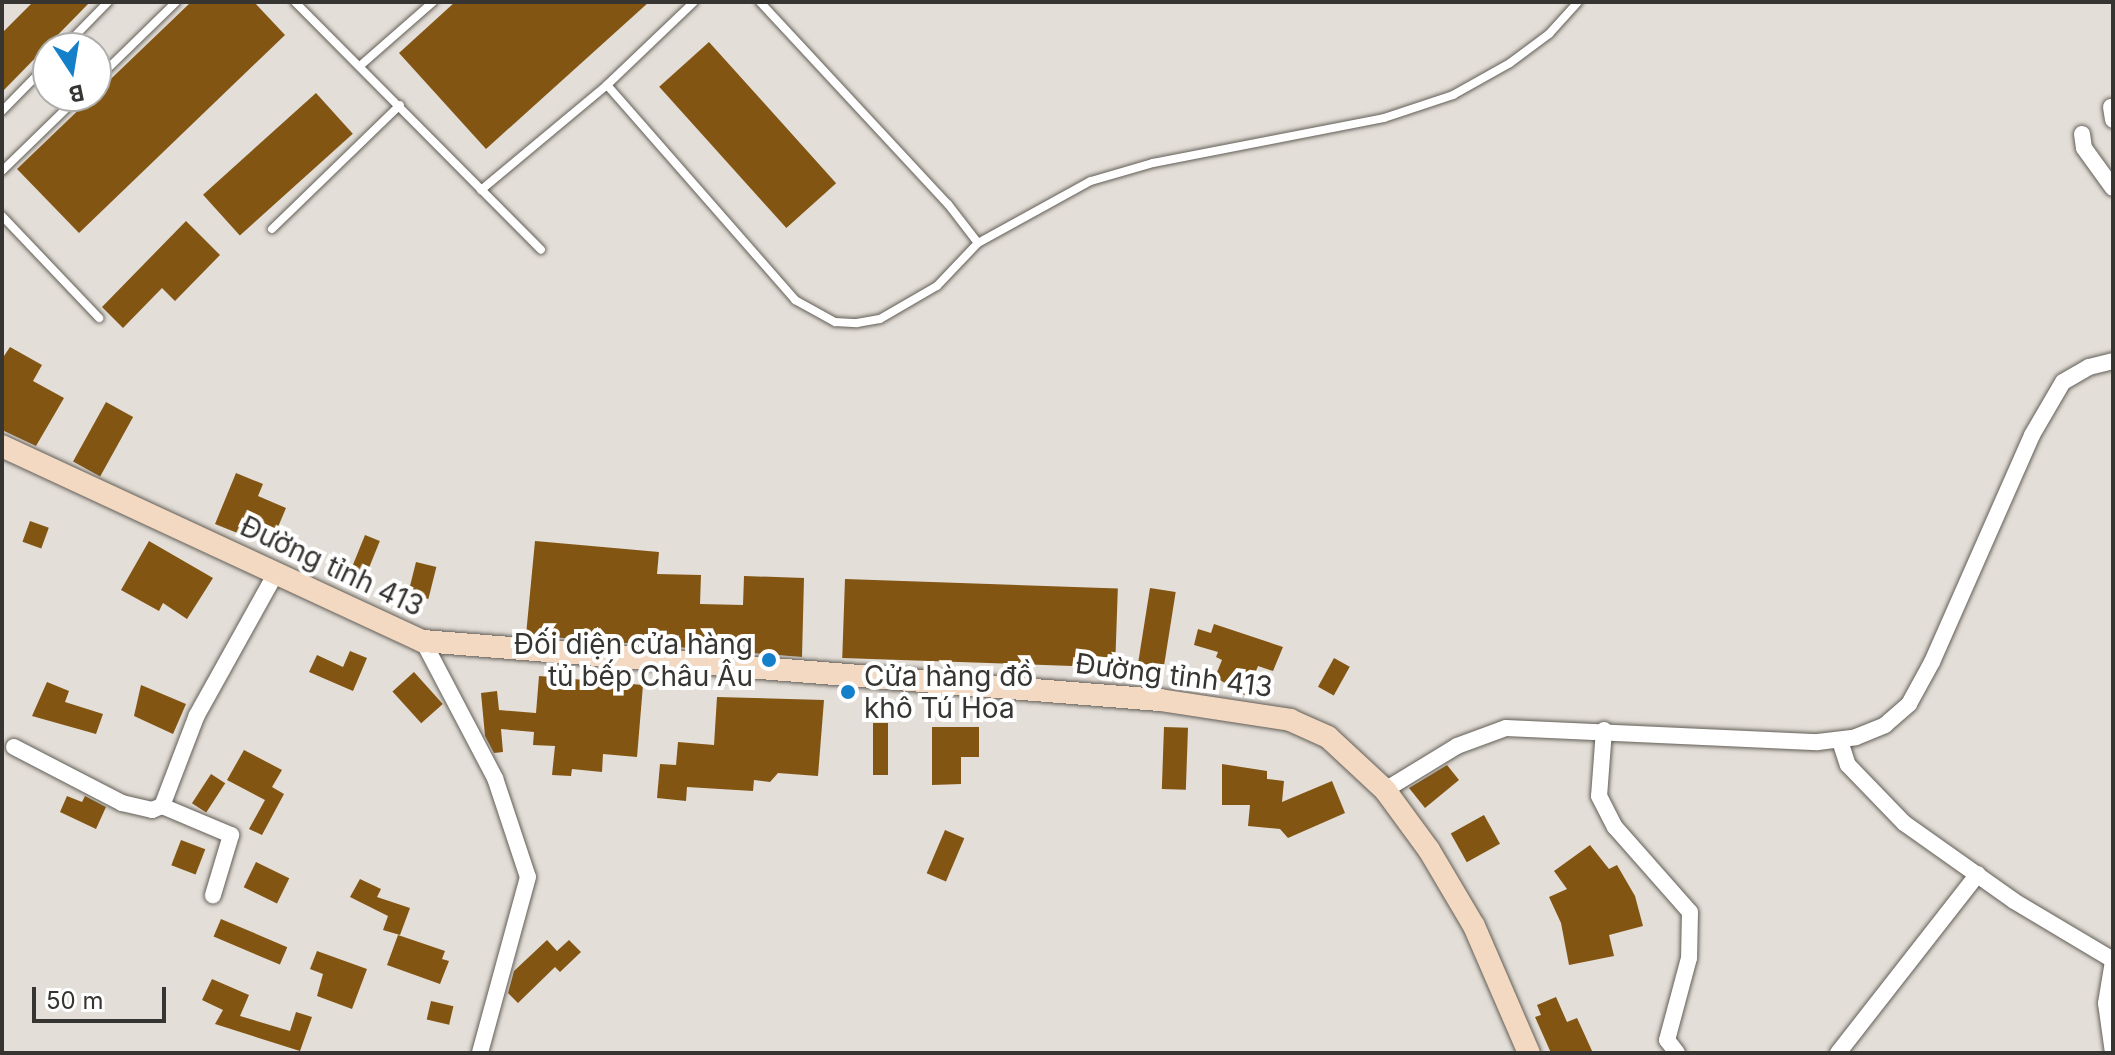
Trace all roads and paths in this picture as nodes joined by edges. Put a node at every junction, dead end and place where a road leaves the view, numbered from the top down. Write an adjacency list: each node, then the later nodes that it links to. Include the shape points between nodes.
1 (108, 2): 8 (lane)
2 (176, 2): 9 (lane)
3 (295, 2): 10 (lane)
4 (433, 2): 10 (lane)
5 (694, 2): 12 (lane)
6 (760, 2): 22 (lane)
7 (1578, 2): 22 (lane, via 1549,34 1453,95 1384,118 1115,172 1029,211)
8 (79, 32)
9 (112, 64)
10 (361, 65): 13 (lane)
11 (32, 80): 14 (lane)
12 (607, 85): 19 (lane); 22 (lane, via 795,300 835,322 880,319 905,306 937,286)
13 (400, 105): 19 (lane); 21 (lane)
14 (2, 111)
15 (63, 112): 17 (lane)
16 (2082, 134): 18 (street, via 2084,148)
17 (2, 171)
18 (2113, 188)
19 (481, 190): 23 (lane)
20 (2, 216): 24 (lane)
21 (272, 229)
22 (978, 243)
23 (541, 250)
24 (99, 318)
25 (2113, 361): 30 (street, via 2063,382 2032,435 1909,704 1885,725)
26 (2, 446): 27 (main road, Đường tỉnh 413)
27 (276, 573): 28 (main road, Đường tỉnh 413); 33 (street, via 197,715)
28 (423, 641): 32 (main road, Đường tỉnh 413, via 1249,710 1328,737); 37 (street, via 495,778 528,877)
29 (1604, 730): 30 (street); 32 (street, via 1506,728 1457,746); 39 (street, via 1599,796 1615,827 1690,912 1689,958 1667,1040)
30 (1840, 741): 34 (street, via 1848,765 1904,823)
31 (14, 747): 33 (street, via 122,803 152,810)
32 (1385, 790): 38 (main road, Đường tỉnh 413, via 1474,926)
33 (162, 806): 35 (street, via 231,835)
34 (1978, 874): 36 (street); 40 (street)
35 (213, 895)
36 (2113, 960): 41 (street, via 2106,1003)
37 (480, 1053)
38 (1529, 1053)
39 (1677, 1053)
40 (1838, 1053)
41 (2113, 1053)

